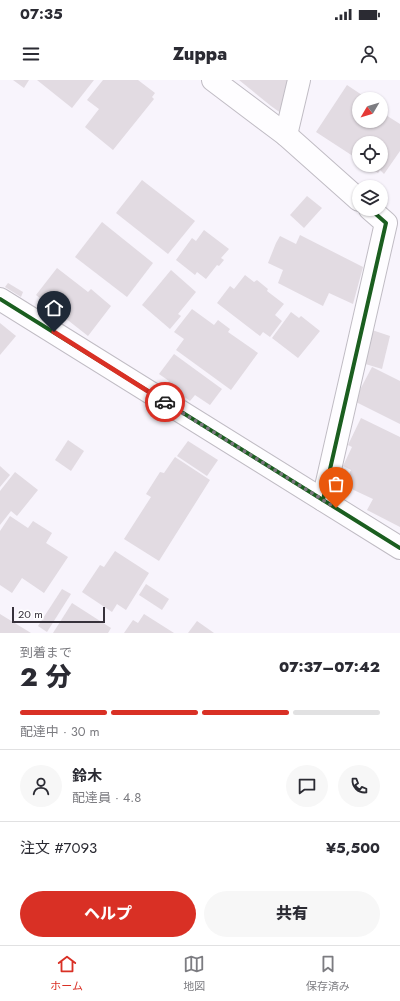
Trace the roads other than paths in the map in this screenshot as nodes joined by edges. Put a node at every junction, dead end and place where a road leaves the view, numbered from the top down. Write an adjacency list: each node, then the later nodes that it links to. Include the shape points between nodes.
1 (213, 80): 3 (street)
2 (299, 80): 3 (street)
3 (286, 135): 4 (street)
4 (352, 194)
5 (378, 216): 7 (street, via 386,223)
6 (0, 299): 7 (street)
7 (323, 500): 8 (street)
8 (400, 548)

